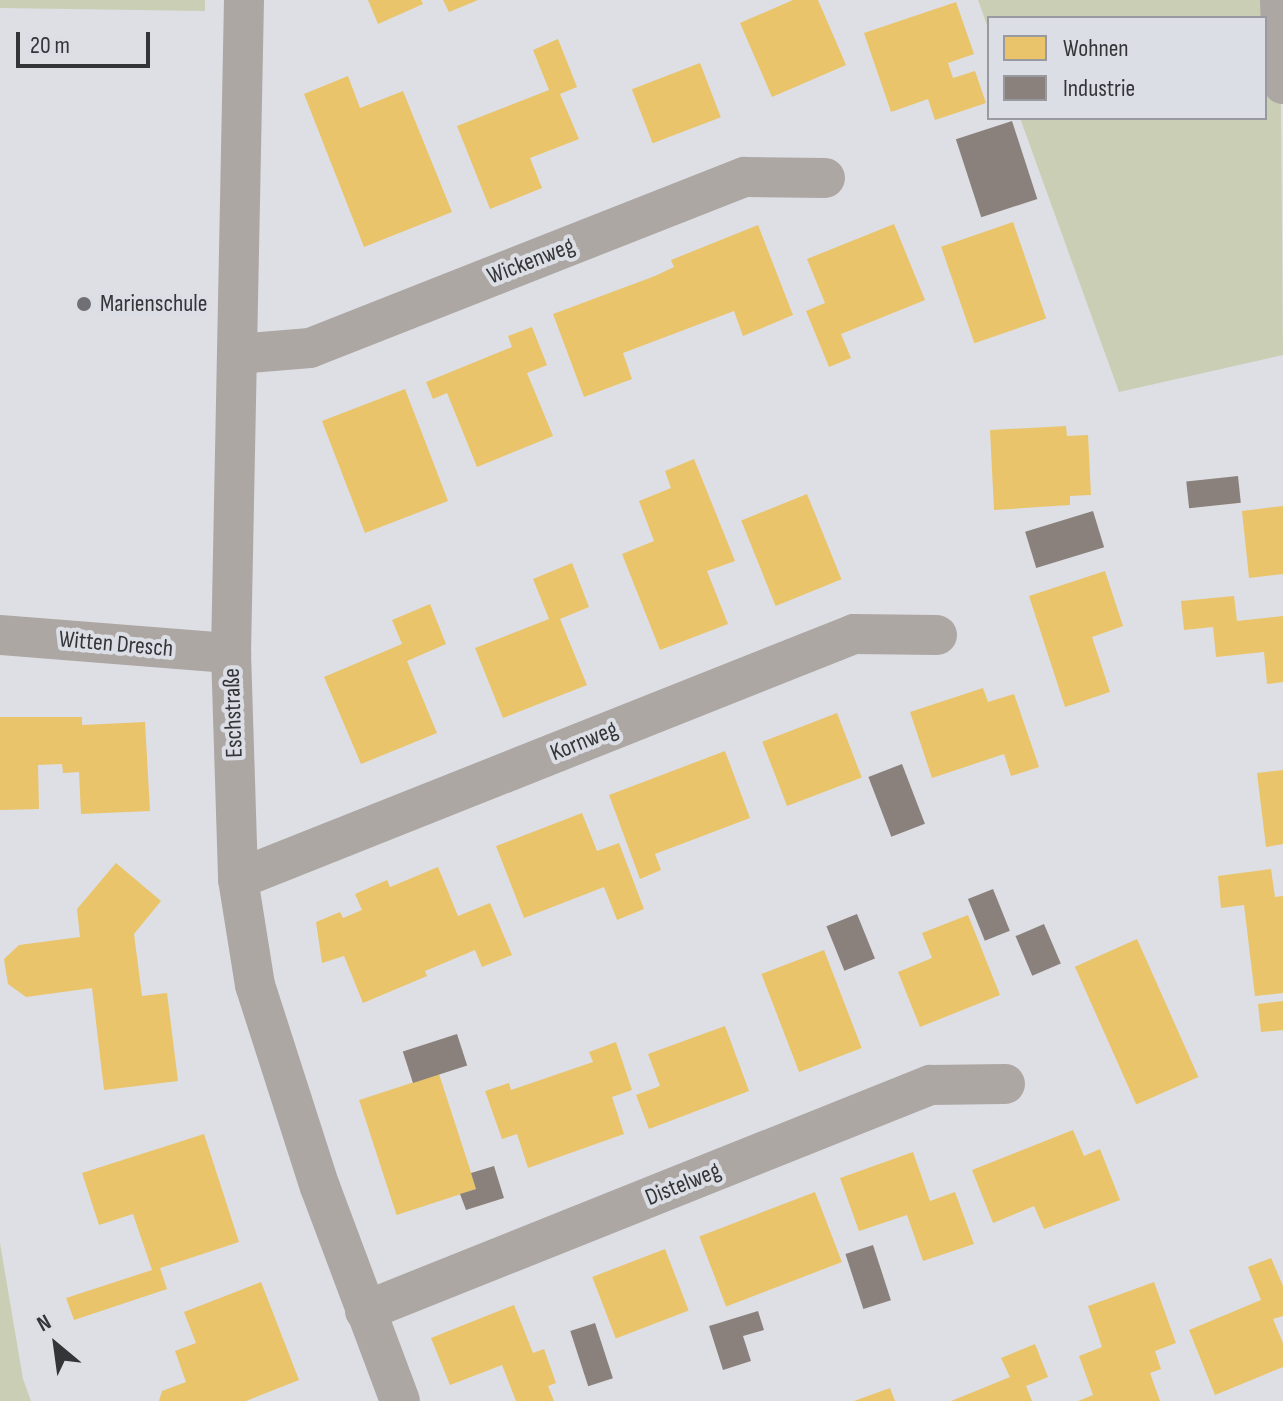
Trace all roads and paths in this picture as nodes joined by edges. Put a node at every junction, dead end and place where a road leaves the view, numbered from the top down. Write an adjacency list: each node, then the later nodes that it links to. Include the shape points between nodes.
1 (244, 0): 5 (street, Eschstraße)
2 (1280, 0): 3 (street)
3 (1283, 84)
4 (825, 178): 5 (street, Wickenweg, via 745,177 310,348)
5 (238, 354): 8 (street, Eschstraße)
6 (0, 635): 8 (street, Witten Dresch)
7 (937, 635): 9 (street, Kornweg, via 854,634)
8 (231, 653): 9 (street, Eschstraße)
9 (238, 879): 11 (street, Eschstraße, via 255,985)
10 (1005, 1084): 11 (street, Distelweg, via 930,1085)
11 (365, 1311): 12 (street, Eschstraße)
12 (400, 1401)

